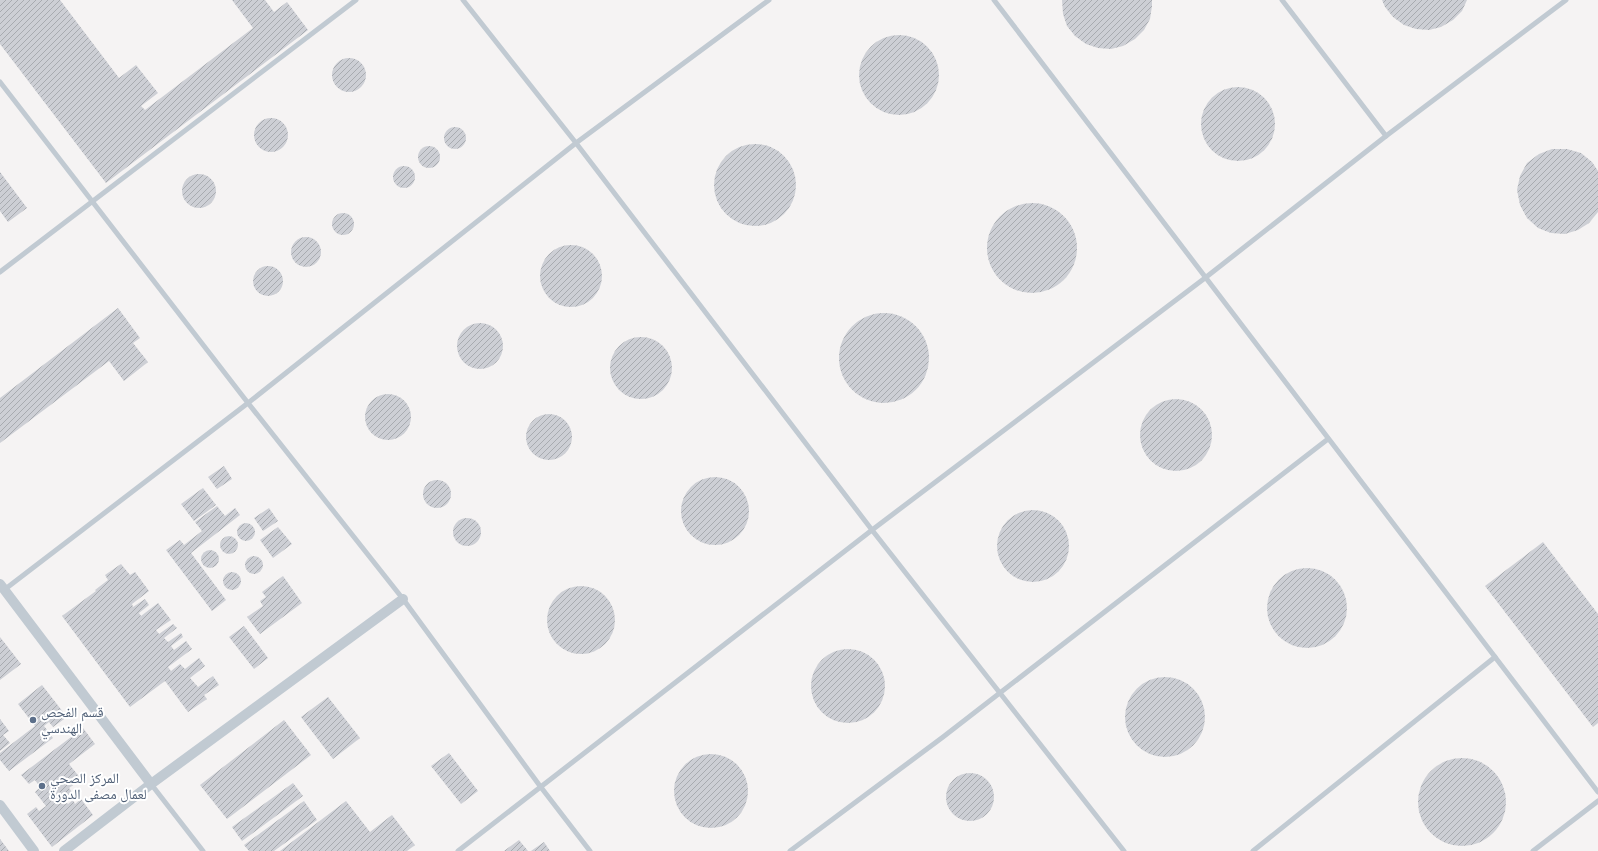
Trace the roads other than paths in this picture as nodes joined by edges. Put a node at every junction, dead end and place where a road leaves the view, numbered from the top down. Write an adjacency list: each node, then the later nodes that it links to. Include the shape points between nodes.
1 (356, 0): 10 (lane)
2 (463, 0): 9 (lane)
3 (769, 0): 9 (lane)
4 (994, 0): 12 (lane)
5 (1282, 0): 8 (lane)
6 (1566, 0): 8 (lane)
7 (0, 82): 10 (lane)
8 (1386, 136): 12 (lane)
9 (576, 143): 13 (lane); 15 (lane)
10 (92, 202): 11 (lane); 13 (lane)
11 (0, 272)
12 (1205, 278): 14 (lane); 15 (lane)
13 (248, 403): 16 (lane); 17 (lane)
14 (1328, 440): 18 (lane); 19 (lane)
15 (872, 530): 19 (lane); 21 (lane)
16 (2, 589): 20 (street)
17 (403, 599): 20 (street); 21 (lane)
18 (1494, 657): 22 (lane); 32 (lane)
19 (1000, 692): 30 (lane); 31 (lane)
20 (151, 784): 26 (street); 27 (lane)
21 (540, 786): 28 (lane); 29 (lane)
22 (1598, 792)
23 (1598, 801): 33 (lane)
24 (0, 805): 25 (street)
25 (33, 850)
26 (64, 851)
27 (203, 851)
28 (458, 851)
29 (590, 851)
30 (790, 851)
31 (1124, 851)
32 (1253, 851)
33 (1533, 851)

